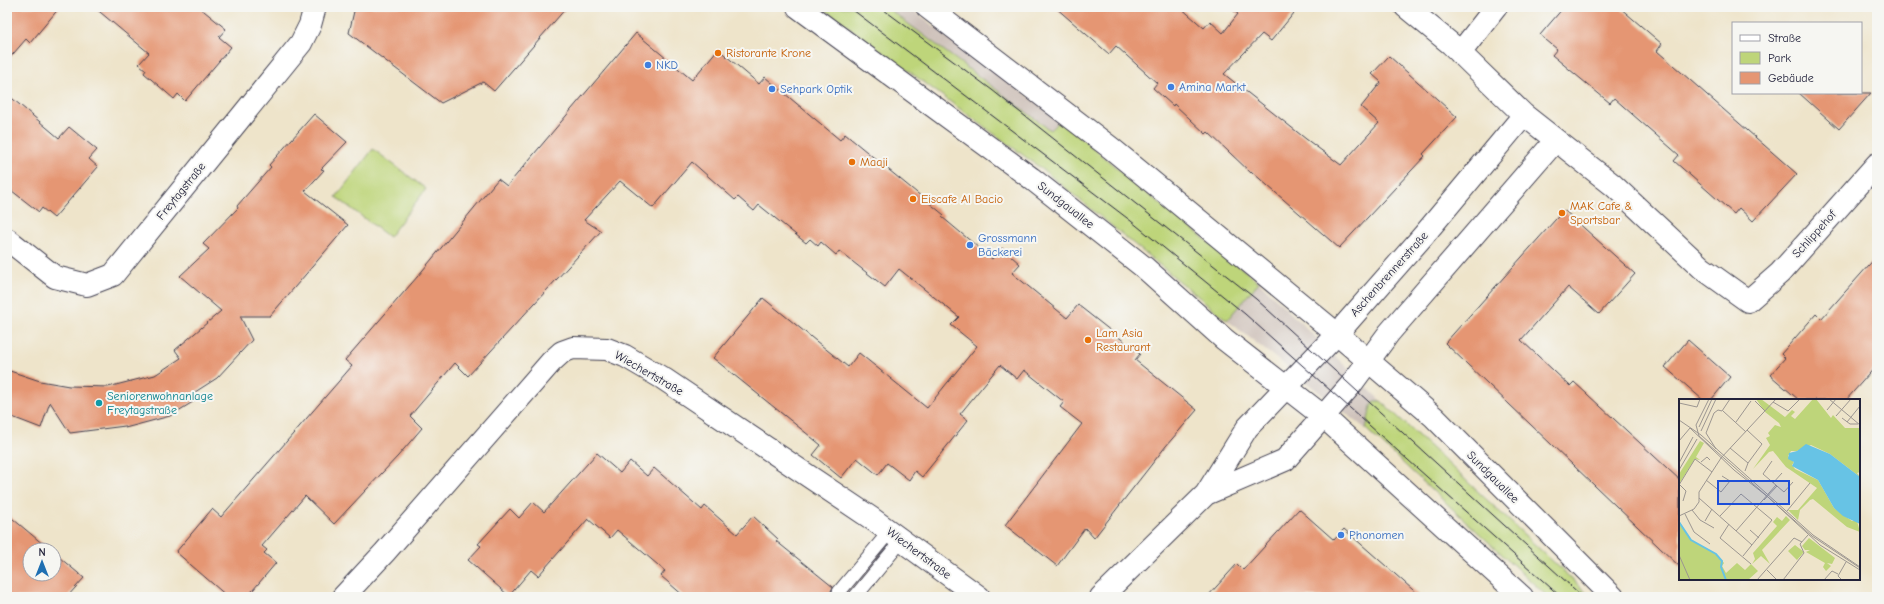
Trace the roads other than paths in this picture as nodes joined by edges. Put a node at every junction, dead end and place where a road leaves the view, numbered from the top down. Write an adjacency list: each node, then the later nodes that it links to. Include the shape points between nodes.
1 (315, 7): 10 (street, Freytagstraße, via 301,43 113,275 86,285 55,278)
2 (798, 7): 13 (street, Sundgauallee, via 1037,182 1145,268 1224,339)
3 (927, 7): 11 (street, Sundgauallee, via 1111,148)
4 (1406, 7): 6 (street)
5 (1496, 7): 6 (street)
6 (1460, 53): 7 (street)
7 (1524, 115): 8 (street); 11 (street, Aschenbrennerstraße)
8 (1556, 140): 9 (street, Schlippehof, via 1613,185 1702,268 1748,301 1780,273); 12 (street, via 1389,333)
9 (1877, 164)
10 (7, 239)
11 (1337, 334): 12 (street, Sundgauallee); 13 (street, Aschenbrennerstraße)
12 (1369, 362): 14 (street); 23 (street, Sundgauallee, via 1434,417)
13 (1285, 387): 14 (street, Sundgauallee); 15 (street, Aschenbrennerstraße, via 1247,428)
14 (1324, 417): 15 (street, via 1285,460); 22 (street, Sundgauallee)
15 (1206, 494): 21 (street)
16 (896, 535): 17 (lane); 18 (street, Wiechertstraße); 19 (street, Wiechertstraße, via 625,356 607,349 573,348 562,352 551,362); 20 (lane)
17 (839, 592)
18 (968, 594)
19 (343, 597)
20 (855, 597)
21 (1101, 597)
22 (1522, 597)
23 (1613, 597)

